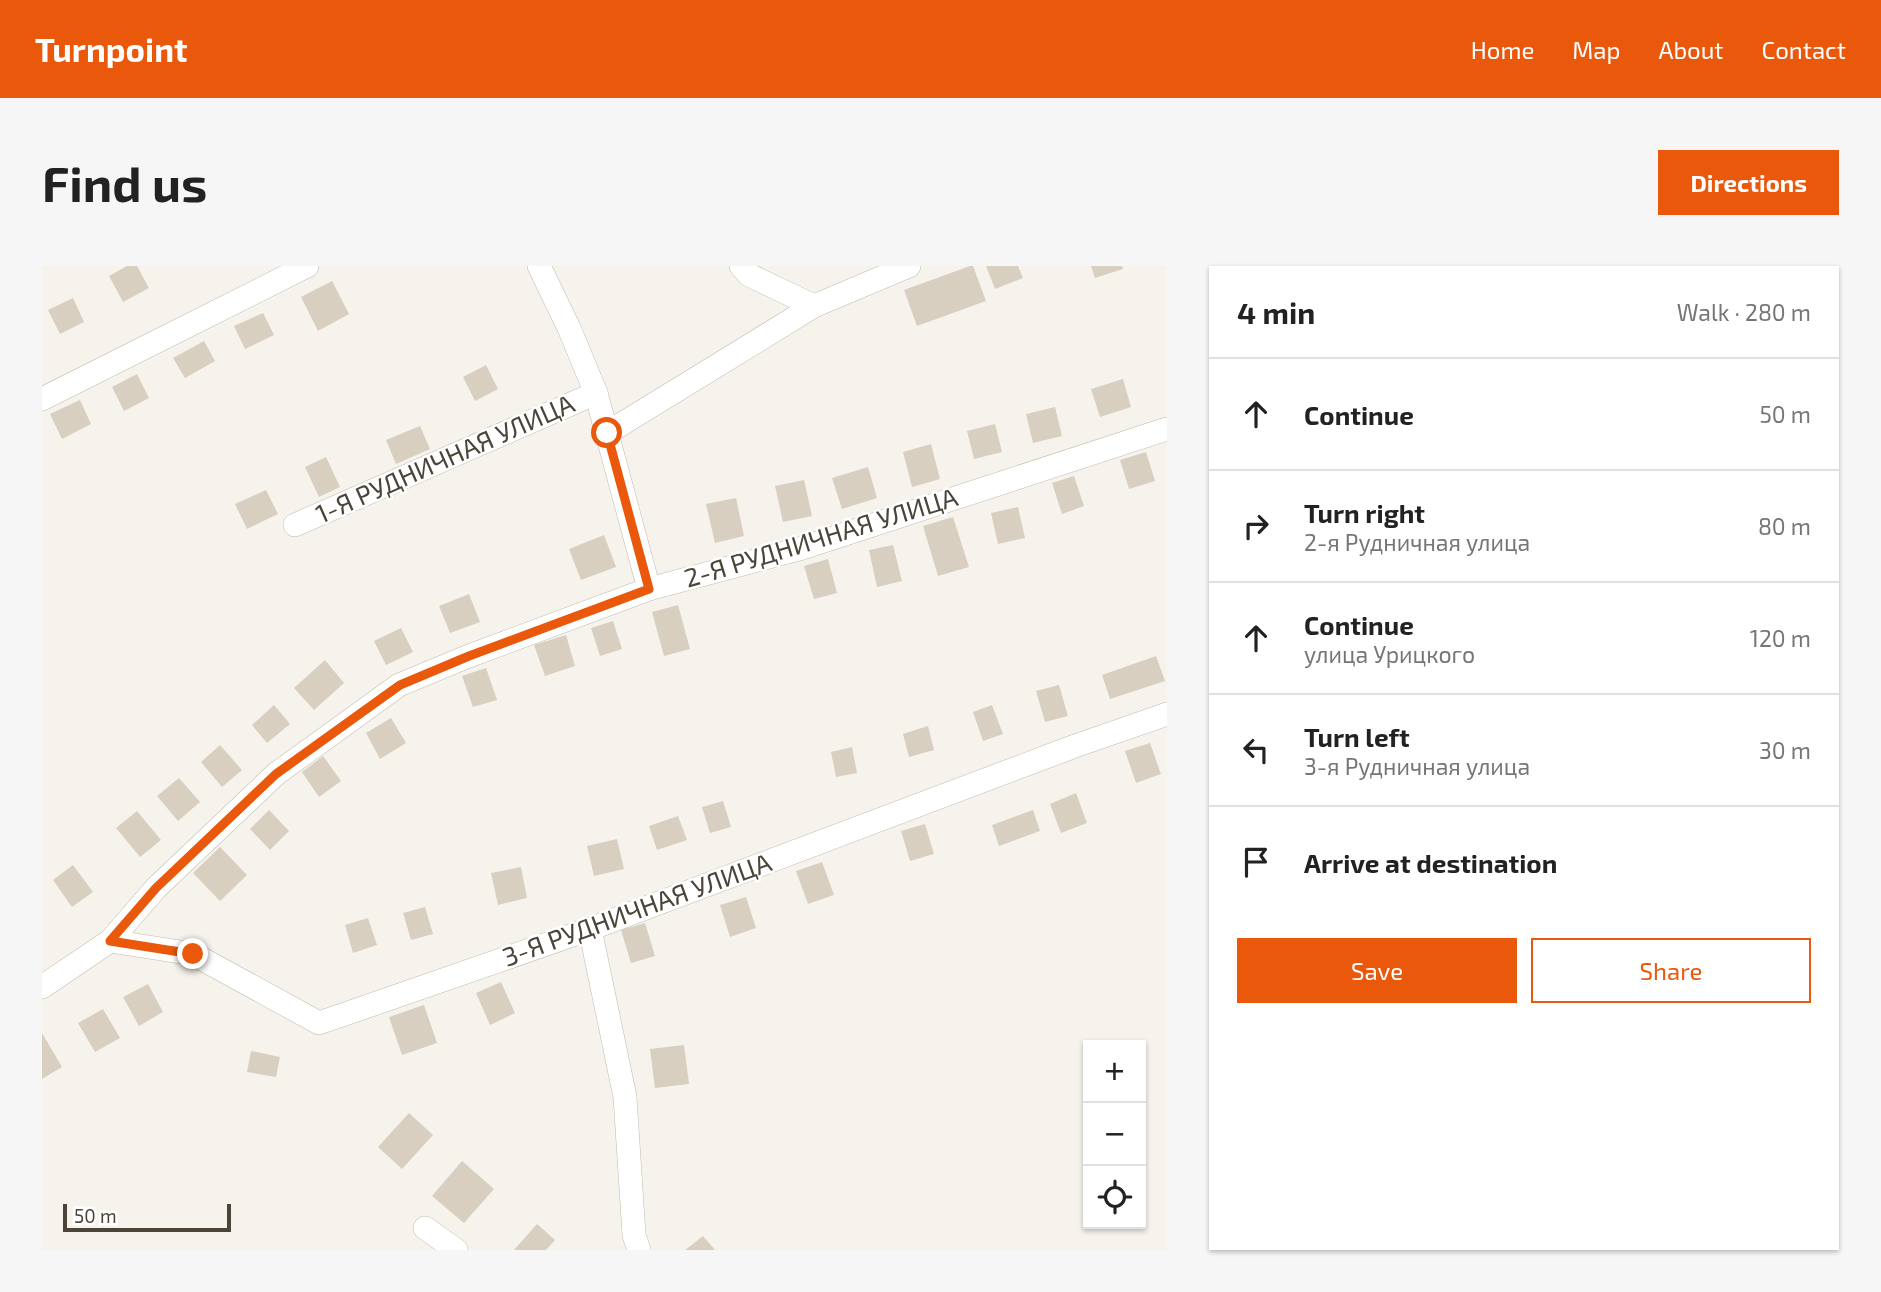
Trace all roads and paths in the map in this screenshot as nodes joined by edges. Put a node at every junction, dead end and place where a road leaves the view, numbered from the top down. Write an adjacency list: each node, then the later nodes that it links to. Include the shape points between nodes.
1 (307, 266): 7 (street)
2 (539, 266): 6 (street)
3 (741, 266): 5 (street, via 749,275)
4 (909, 266): 5 (street, 1-Я РУДНИЧНАЯ УЛИЦА)
5 (814, 306): 9 (street, 1-Я РУДНИЧНАЯ УЛИЦА)
6 (596, 393): 9 (street); 10 (street, 1-Я РУДНИЧНАЯ УЛИЦА)
7 (42, 398)
8 (1167, 429): 11 (street, 2-Я РУДНИЧНАЯ УЛИЦА, via 799,549)
9 (607, 433): 11 (street)
10 (295, 525)
11 (649, 589): 14 (street, 2-Я РУДНИЧНАЯ УЛИЦА, via 400,685 276,774 156,888)
12 (1167, 714): 13 (street, 3-Я РУДНИЧНАЯ УЛИЦА)
13 (590, 929): 14 (street, 3-Я РУДНИЧНАЯ УЛИЦА, via 318,1023 193,954); 18 (street, via 625,1097 634,1235)
14 (110, 941): 15 (street, 2-Я РУДНИЧНАЯ УЛИЦА)
15 (42, 987)
16 (425, 1228): 17 (street)
17 (456, 1250)
18 (639, 1250)

